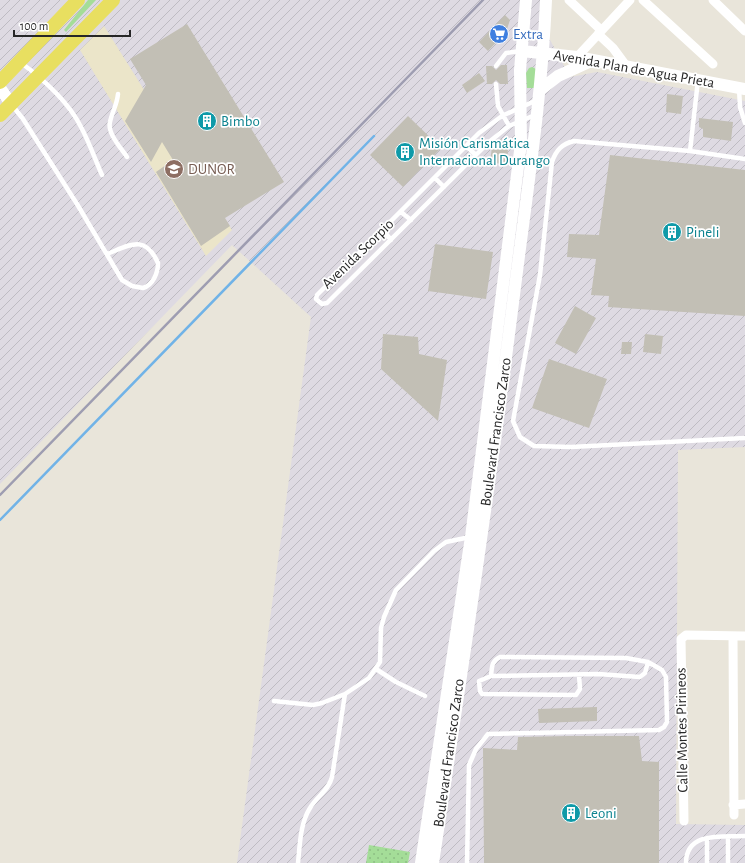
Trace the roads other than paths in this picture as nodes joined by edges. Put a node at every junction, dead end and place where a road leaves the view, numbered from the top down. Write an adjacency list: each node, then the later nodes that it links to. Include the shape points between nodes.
1 (78, 0): 14 (main road)
2 (113, 0): 19 (main road)
3 (526, 0): 11 (main road, Boulevard Francisco Zarco)
4 (546, 0): 12 (main road, Boulevard Francisco Zarco)
5 (569, 0): 10 (street)
6 (630, 0): 10 (street)
7 (643, 0): 16 (street)
8 (713, 0): 9 (street)
9 (745, 31)
10 (599, 32): 13 (street); 18 (street)
11 (522, 50): 12 (main road, Avenida Plan de Agua Prieta); 17 (lane, via 506,53); 27 (main road, Boulevard Francisco Zarco)
12 (544, 53): 13 (main road, Avenida Plan de Agua Prieta); 26 (main road, Boulevard Francisco Zarco)
13 (577, 58): 15 (main road, Avenida Plan de Agua Prieta)
14 (19, 61): 19 (lane); 21 (main road)
15 (591, 61): 18 (main road, Avenida Plan de Agua Prieta); 26 (main road, via 558,76)
16 (713, 64)
17 (496, 66)
18 (627, 67): 20 (main road, Avenida Plan de Agua Prieta)
19 (39, 76): 28 (main road); 40 (lane, via 77,119)
20 (698, 80): 24 (main road, Avenida Plan de Agua Prieta); 36 (lane)
21 (0, 82)
22 (496, 84): 31 (lane, via 498,106)
23 (0, 88): 28 (main road)
24 (742, 88): 29 (lane)
25 (118, 94): 38 (lane, via 110,129)
26 (539, 95): 27 (lane, Avenida Scorpio); 30 (main road, Boulevard Francisco Zarco)
27 (520, 106): 31 (lane, Avenida Scorpio); 32 (main road, Boulevard Francisco Zarco)
28 (3, 110): 47 (lane, via 23,119)
29 (743, 113): 33 (lane)
30 (537, 114): 32 (lane, Avenida Scorpio); 49 (main road, Boulevard Francisco Zarco)
31 (502, 116): 34 (lane); 35 (lane, Avenida Scorpio)
32 (520, 121): 34 (lane, Avenida Scorpio); 48 (main road, Boulevard Francisco Zarco, via 521,143)
33 (745, 123)
34 (509, 126): 37 (lane, Avenida Scorpio)
35 (466, 146): 37 (lane); 41 (lane, Avenida Scorpio)
36 (690, 151): 39 (lane); 50 (lane, via 574,141 559,148 552,162 540,274 513,421 520,437 534,446 571,447)
37 (476, 155): 42 (lane, Avenida Scorpio)
38 (127, 157)
39 (745, 160)
40 (102, 175)
41 (435, 178): 42 (lane); 43 (lane, Avenida Scorpio)
42 (444, 187): 44 (lane, Avenida Scorpio)
43 (401, 212): 44 (lane); 45 (lane, Avenida Scorpio)
44 (411, 220): 46 (lane, Avenida Scorpio)
45 (382, 230): 46 (lane); 46 (lane, Avenida Scorpio, via 316,295 316,299 322,304 327,303)
46 (391, 240)
47 (107, 254): 47 (lane, via 137,243 143,244 158,263 155,276 147,287 132,286 122,280)
48 (497, 328): 49 (main road); 51 (main road, Boulevard Francisco Zarco)
49 (510, 329): 51 (main road, Boulevard Francisco Zarco)
50 (745, 438)
51 (475, 529): 52 (main road, Boulevard Francisco Zarco); 52 (main road, Boulevard Francisco Zarco); 56 (lane, via 446,542 434,551 396,590 381,628 382,652)
52 (471, 574): 59 (main road, Boulevard Francisco Zarco)
53 (733, 636): 54 (street); 64 (street); 66 (street, Calle Montes Pirineos, via 686,635 681,639)
54 (745, 636)
55 (648, 662): 57 (lane, via 645,673 640,677); 58 (lane, via 626,658 500,657 492,664); 73 (lane, via 662,670 666,677 666,722 661,729 491,732 482,739 469,766)
56 (376, 669): 60 (lane, via 369,678); 61 (lane)
57 (579, 675): 58 (lane); 58 (lane, via 579,691 576,695 482,694 480,681)
58 (491, 676)
59 (454, 690): 71 (main road, Boulevard Francisco Zarco); 72 (main road, Boulevard Francisco Zarco)
60 (345, 694): 62 (lane, via 313,704); 70 (lane, via 330,785 311,807 304,822)
61 (425, 696)
62 (274, 701)
63 (745, 804): 64 (street)
64 (734, 805): 65 (street)
65 (734, 814)
66 (684, 821)
67 (745, 836): 68 (lane)
68 (728, 837): 69 (lane); 76 (lane)
69 (707, 838): 74 (lane, via 700,839 692,845); 75 (lane)
70 (298, 863)
71 (421, 863)
72 (433, 863)
73 (467, 863)
74 (686, 863)
75 (707, 863)
76 (728, 863)

